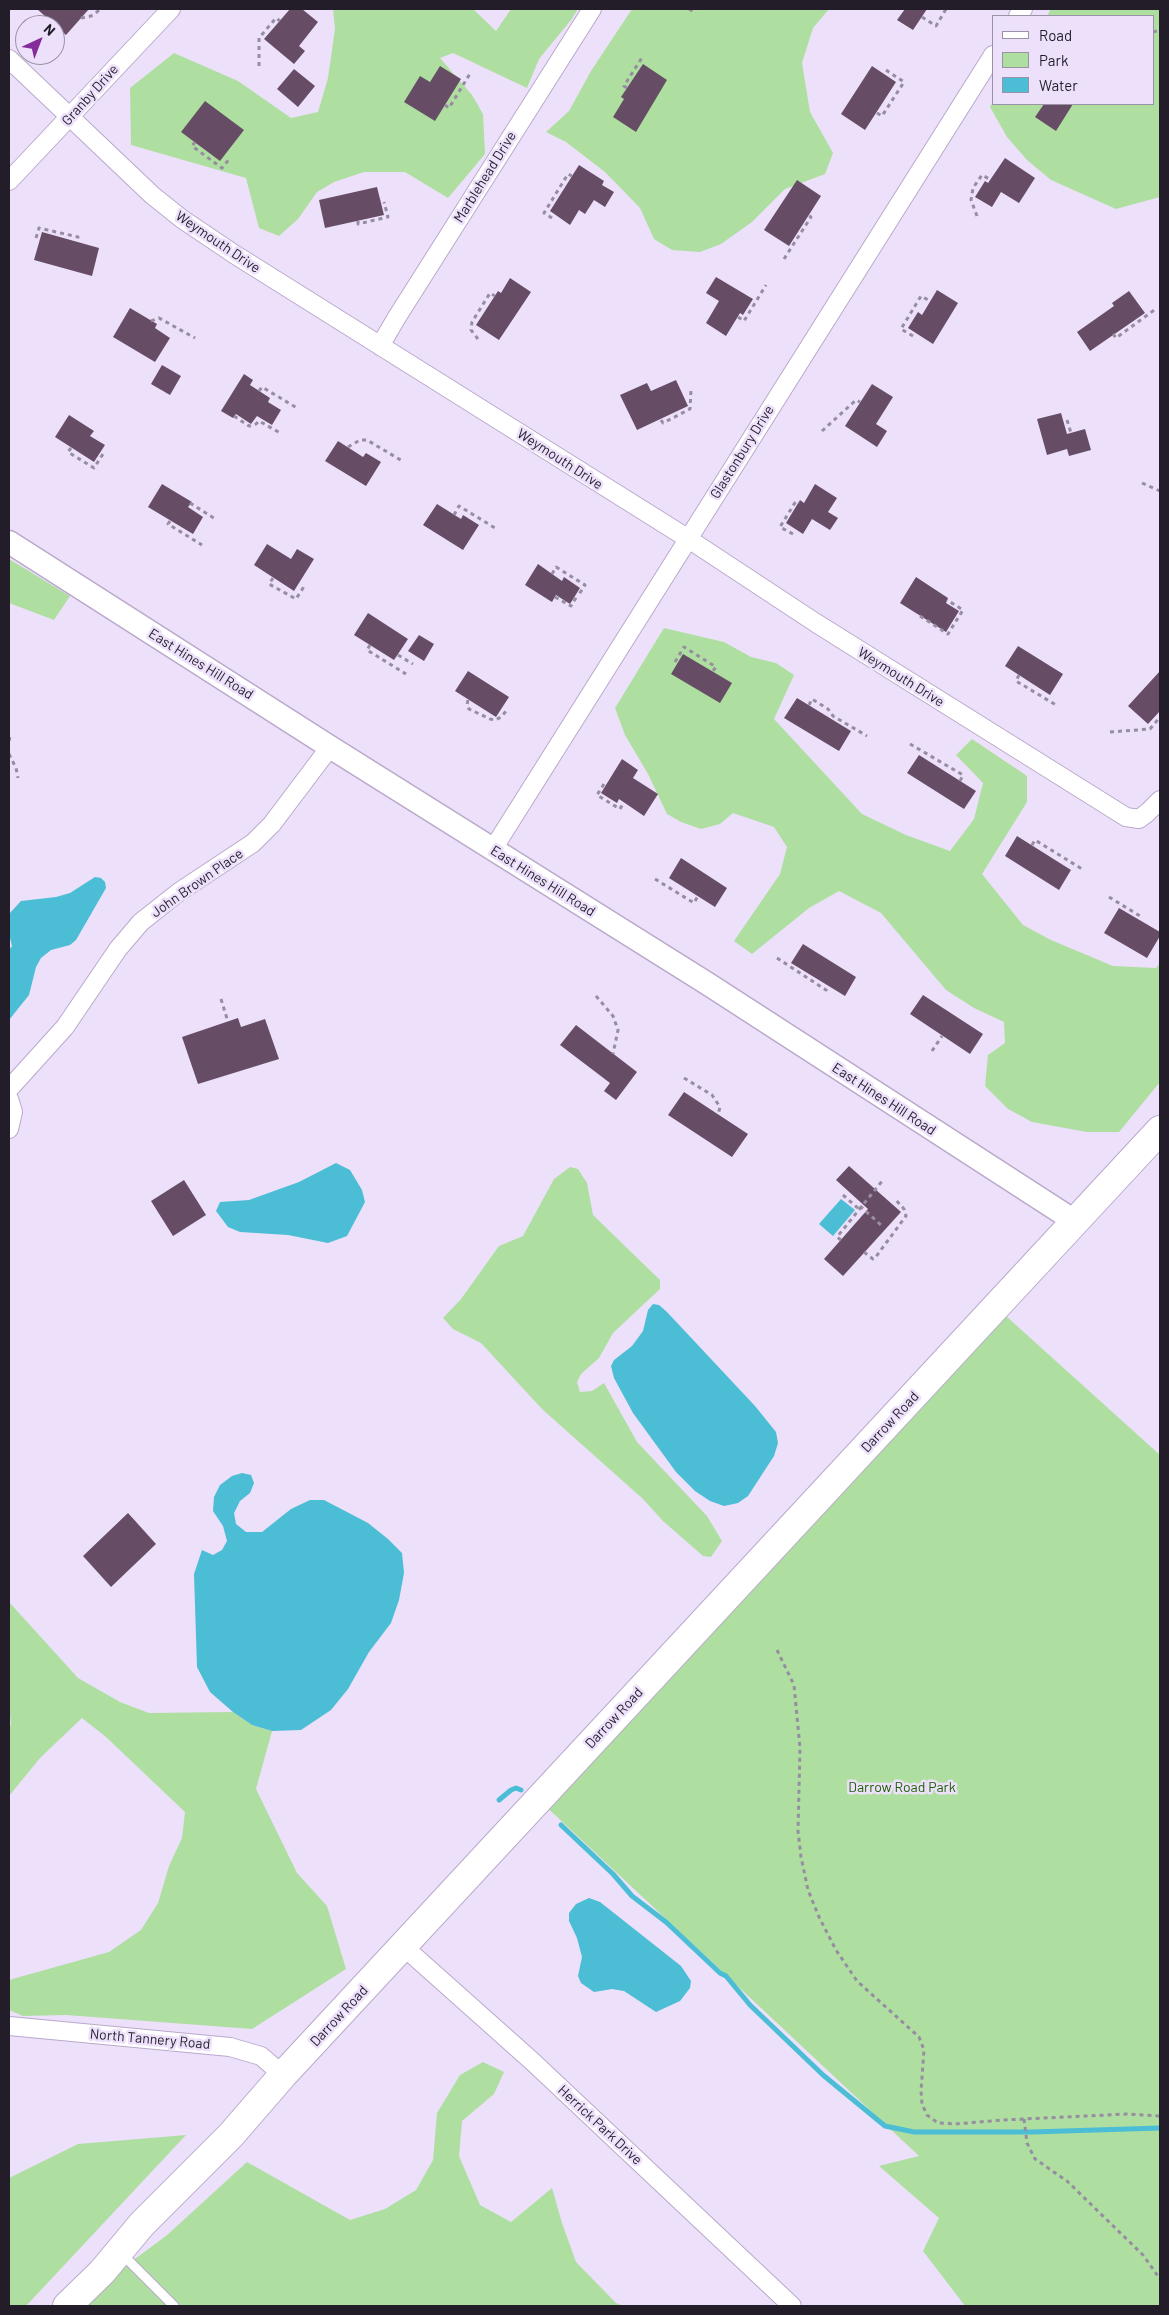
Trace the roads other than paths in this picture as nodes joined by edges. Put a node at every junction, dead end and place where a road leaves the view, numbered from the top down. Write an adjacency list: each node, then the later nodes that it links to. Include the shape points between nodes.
1 (171, 9): 5 (street, Granby Drive)
2 (592, 9): 7 (street, Marblehead Drive)
3 (992, 57): 8 (street, Glastonbury Drive)
4 (9, 59): 5 (street, Weymouth Drive)
5 (70, 118): 6 (street, Granby Drive); 7 (street, Weymouth Drive, via 182,219)
6 (9, 181)
7 (380, 346): 8 (street, Weymouth Drive)
8 (687, 538): 11 (street, Weymouth Drive, via 816,623 1126,817 1139,819); 12 (street, Glastonbury Drive)
9 (9, 542): 10 (street, East Hines Hill Road)
10 (330, 747): 12 (street, East Hines Hill Road); 13 (street, John Brown Place, via 272,824 253,843 179,892 141,922 118,949 65,1027)
11 (1160, 800)
12 (493, 849): 17 (street, East Hines Hill Road)
13 (9, 1089)
14 (9, 1099): 15 (street, via 13,1112)
15 (9, 1129)
16 (1160, 1130): 17 (main road, Darrow Road)
17 (1076, 1222): 18 (main road, Darrow Road)
18 (404, 1947): 20 (main road, Darrow Road); 24 (street, Herrick Park Drive, via 533,2062)
19 (9, 2026): 20 (street, North Tannery Road, via 230,2047 261,2056)
20 (283, 2075): 21 (main road, Darrow Road, via 231,2135 142,2224)
21 (119, 2252): 22 (main road, Darrow Road); 23 (lane)
22 (67, 2306)
23 (174, 2306)
24 (792, 2306)

